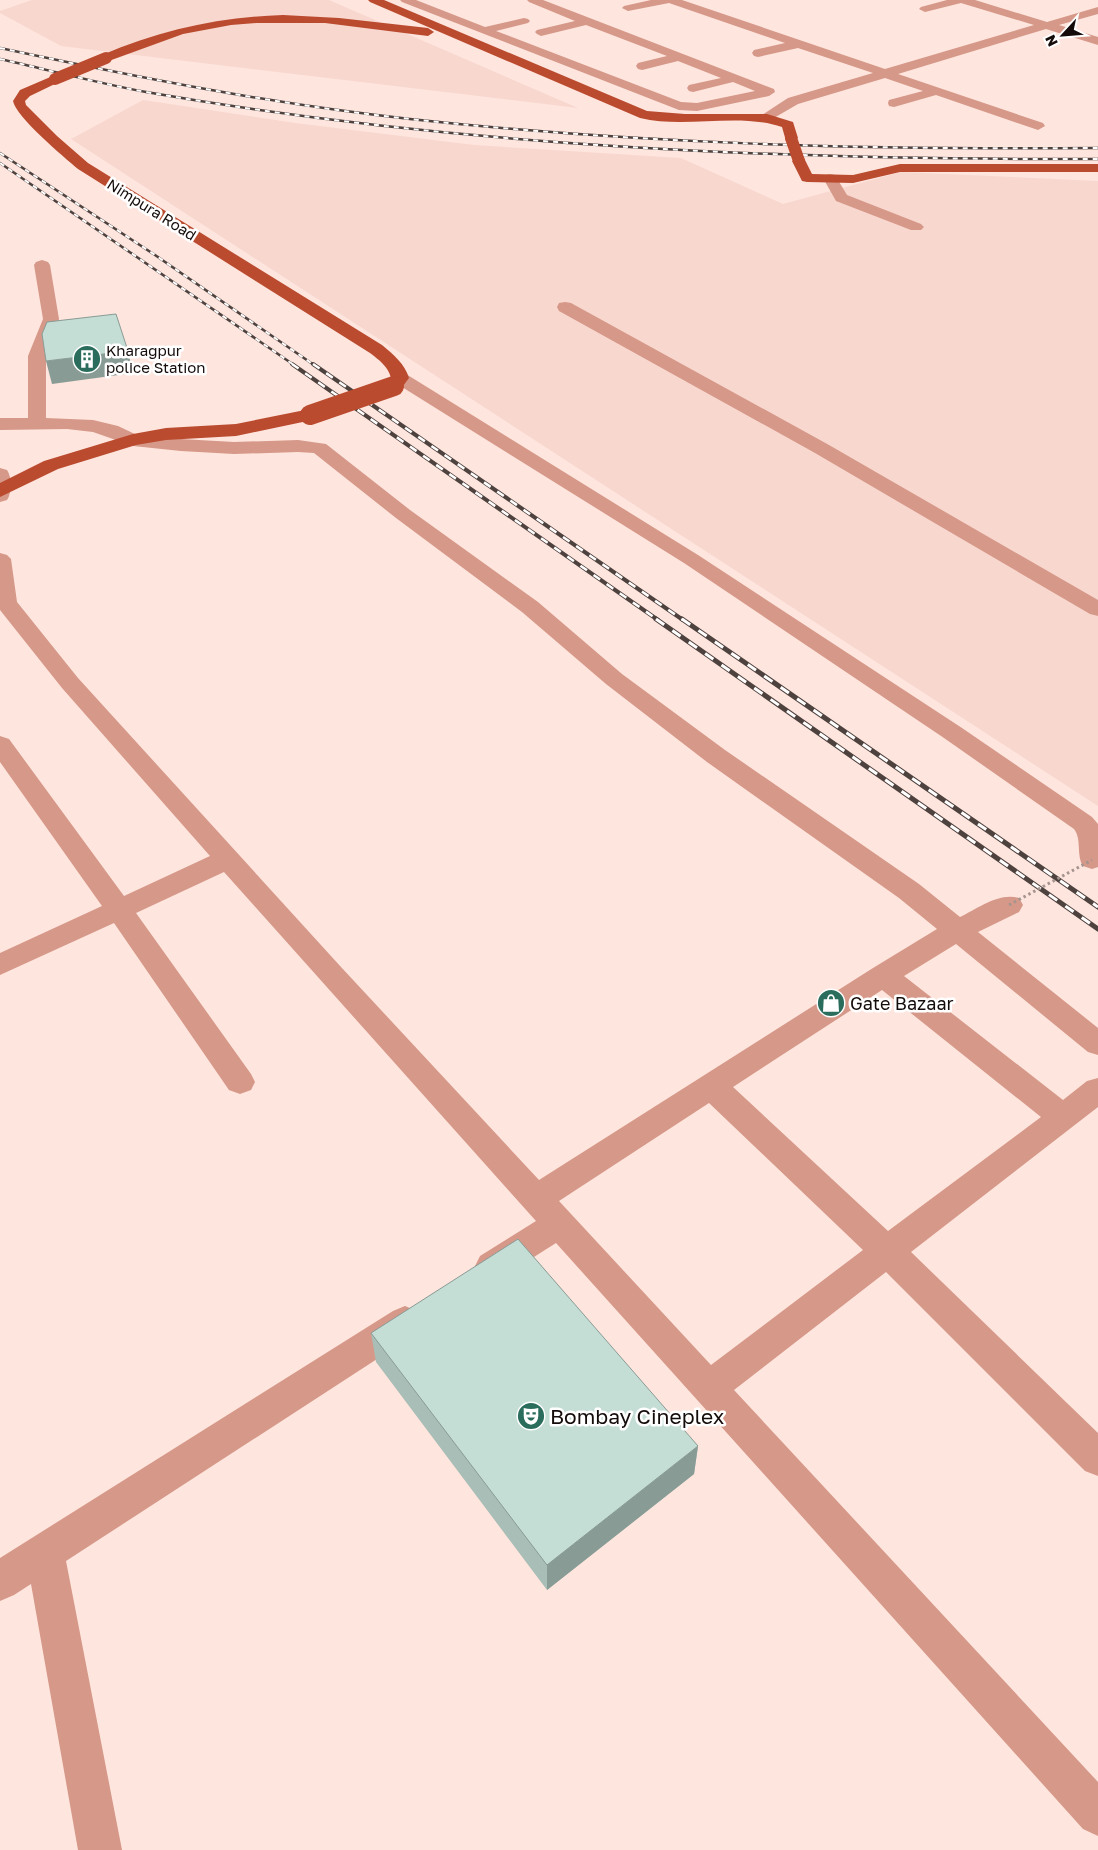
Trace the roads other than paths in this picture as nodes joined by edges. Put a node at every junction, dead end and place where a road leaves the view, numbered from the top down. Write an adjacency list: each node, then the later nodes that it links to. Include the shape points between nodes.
1 (374, 0): 23 (main road)
2 (406, 0): 20 (street)
3 (534, 0): 14 (street)
4 (667, 0): 8 (street)
5 (671, 0): 10 (street)
6 (962, 0): 9 (street); 16 (street)
7 (722, 4): 10 (street)
8 (628, 8)
9 (925, 8)
10 (698, 9): 15 (street)
11 (1098, 10): 12 (street)
12 (1069, 19): 16 (street); 17 (street)
13 (524, 21): 20 (street)
14 (588, 22): 22 (street); 24 (street)
15 (735, 22): 19 (street); 21 (street)
16 (1047, 25): 25 (street); 34 (street)
17 (1098, 25)
18 (779, 26): 21 (street)
19 (710, 27)
20 (486, 30): 35 (street, via 688,108 769,92)
21 (762, 31): 27 (street)
22 (542, 32)
23 (459, 35): 41 (main road, via 645,115); 48 (main road, Nimpura Road, bridge, via 308,19 255,20 191,28 135,44 25,93 19,102 65,152 83,166 376,349 399,372)
24 (630, 38): 26 (street); 32 (street)
25 (1098, 41): 29 (street)
26 (606, 44)
27 (798, 44): 30 (street); 31 (street)
28 (854, 48): 31 (street)
29 (1074, 48)
30 (758, 53)
31 (831, 55): 34 (street)
32 (679, 57): 33 (street); 35 (street)
33 (642, 66)
34 (884, 73): 37 (street); 41 (street, via 793,101)
35 (735, 78): 36 (street)
36 (694, 88)
37 (936, 91): 39 (street); 40 (street)
38 (1013, 101): 40 (street)
39 (894, 103)
40 (986, 108): 42 (street)
41 (766, 118): 44 (main road, bridge, via 788,125 806,178)
42 (1038, 126)
43 (1098, 168): 44 (main road, via 900,168 852,179)
44 (830, 178): 45 (street, via 841,198)
45 (916, 227)
46 (42, 265): 49 (street, via 51,319 37,356)
47 (565, 307): 56 (street, via 822,448)
48 (397, 382): 51 (main road, bridge, via 310,415 236,430 166,434); 58 (street, via 691,559 953,733)
49 (37, 423): 50 (street); 51 (street, via 93,426)
50 (0, 424)
51 (133, 440): 53 (main road, via 51,465); 63 (street, via 234,448 319,448 530,607 614,678 701,744 909,891)
52 (0, 474): 53 (street)
53 (0, 490): 54 (street)
54 (0, 496)
55 (0, 559): 59 (street, via 6,603 70,683)
56 (1098, 609)
57 (0, 744): 62 (street)
58 (1090, 818): 60 (street)
59 (228, 859): 62 (street); 71 (street)
60 (1092, 860)
61 (1009, 905): 63 (street)
62 (119, 909): 64 (street); 67 (street)
63 (957, 930): 65 (street); 66 (street)
64 (0, 965)
65 (882, 975): 68 (street); 70 (street)
66 (1098, 1044)
67 (240, 1082)
68 (711, 1086): 71 (street); 72 (street)
69 (1098, 1090): 70 (street)
70 (1063, 1117): 72 (street)
71 (547, 1212): 73 (street); 75 (street)
72 (888, 1251): 75 (street); 76 (street)
73 (466, 1283)
74 (432, 1304): 77 (street)
75 (708, 1388): 79 (street)
76 (1098, 1458)
77 (45, 1552): 78 (street); 80 (street)
78 (0, 1581)
79 (1098, 1814)
80 (100, 1850)

